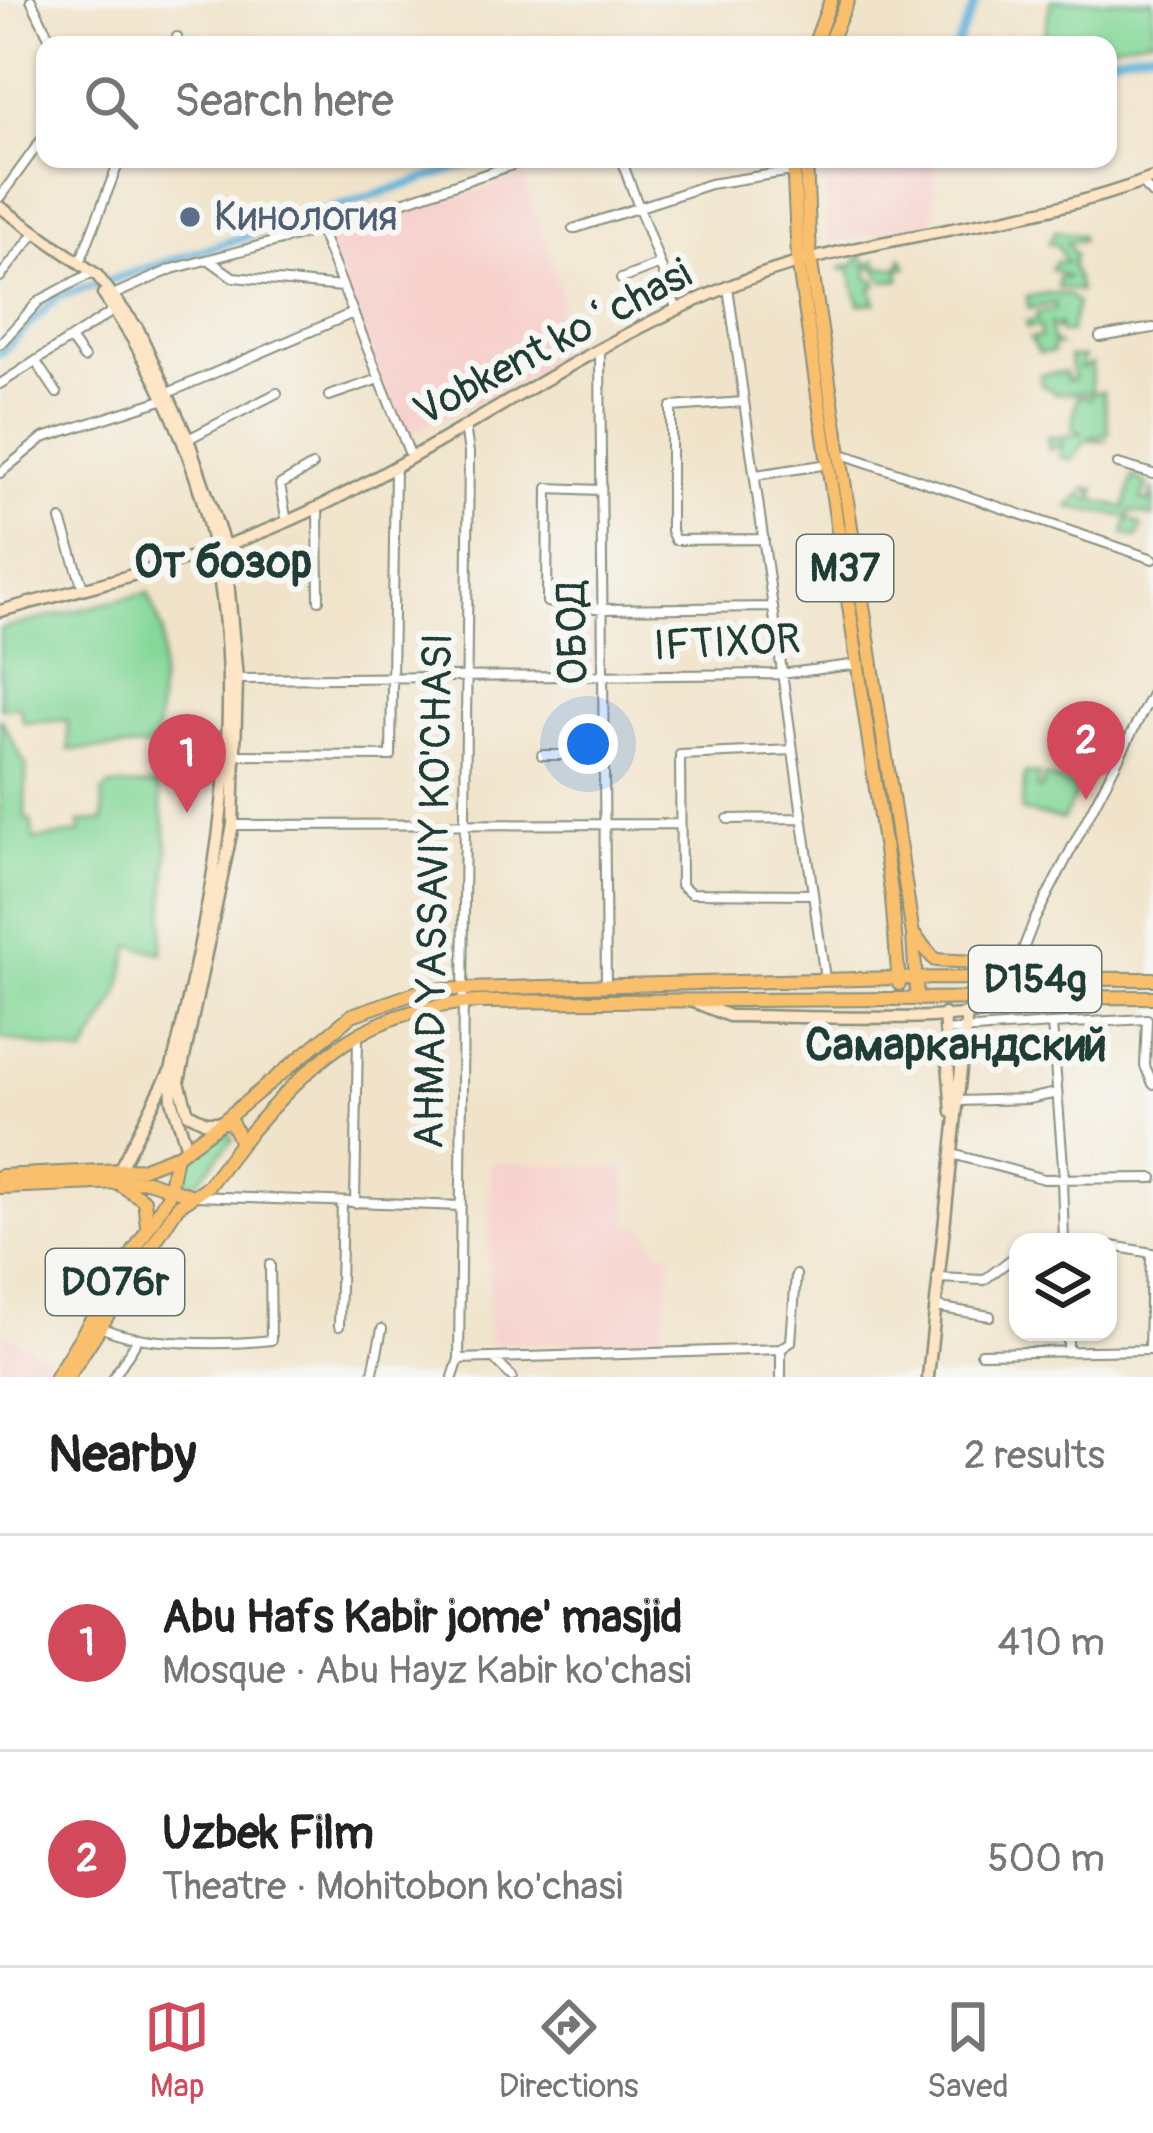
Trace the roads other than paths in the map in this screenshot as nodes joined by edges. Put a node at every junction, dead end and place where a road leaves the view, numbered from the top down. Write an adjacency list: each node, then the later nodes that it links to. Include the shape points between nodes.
1 (31, 0): 4 (street)
2 (831, 0): 5 (main road)
3 (848, 0): 6 (main road)
4 (49, 36)
5 (817, 36)
6 (832, 36)
7 (36, 147): 16 (street)
8 (117, 168): 24 (street)
9 (503, 168): 20 (street)
10 (625, 168): 17 (street)
11 (777, 168): 17 (street)
12 (792, 168): 22 (main road, M37)
13 (806, 168): 22 (main road, M37)
14 (1147, 180): 15 (street); 22 (main road, Vobkent koʻchasi, via 991,226)
15 (1153, 195)
16 (0, 197)
17 (639, 206): 19 (street); 25 (street)
18 (0, 207): 21 (main road)
19 (573, 229)
20 (320, 230): 23 (street); 29 (street)
21 (37, 232): 24 (main road); 27 (street)
22 (804, 259): 30 (main road, Vobkent koʻchasi); 52 (main road, M37)
23 (211, 261): 29 (street, via 232,277); 31 (street)
24 (80, 262): 26 (main road)
25 (660, 265): 28 (street); 33 (street)
26 (92, 275): 31 (main road); 38 (street, via 39,301)
27 (0, 277)
28 (620, 279)
29 (343, 287): 34 (street)
30 (728, 287): 33 (main road, Vobkent koʻchasi); 48 (street)
31 (110, 295): 32 (main road); 46 (main road, via 145,341)
32 (115, 310): 37 (street); 46 (main road)
33 (677, 311): 39 (main road, Vobkent koʻchasi)
34 (353, 313): 42 (street); 46 (street)
35 (1153, 328): 36 (street)
36 (1100, 337)
37 (70, 339): 40 (street); 41 (street)
38 (0, 344)
39 (600, 353): 49 (main road, Vobkent koʻchasi); 59 (street, ОБОД)
40 (84, 358)
41 (36, 362): 43 (street); 44 (street)
42 (379, 379): 47 (street); 51 (street)
43 (0, 384)
44 (57, 393)
45 (277, 394): 50 (street)
46 (165, 396): 50 (main road); 56 (street, via 43,439); 64 (main road)
47 (329, 396)
48 (744, 402): 58 (street); 63 (street, via 671,407 671,531 674,540)
49 (464, 425): 51 (main road, Vobkent koʻchasi); 73 (street, AHMAD YASSAVIY KO'CHASI)
50 (188, 439): 64 (main road)
51 (411, 457): 55 (main road, Vobkent koʻchasi)
52 (836, 459): 58 (street); 65 (street); 71 (main road, M37); 89 (main road, M37)
53 (1118, 464): 57 (street)
54 (312, 466): 62 (street, via 280,485)
55 (395, 466): 60 (main road, Vobkent koʻchasi); 75 (street)
56 (0, 473)
57 (1153, 474)
58 (756, 475): 63 (street)
59 (601, 490): 69 (street, ОБОД); 69 (street, via 548,488 543,594 557,605)
60 (318, 508): 62 (main road, Vobkent koʻchasi); 67 (street)
61 (61, 520): 66 (street)
62 (287, 522): 64 (main road, Vobkent koʻchasi)
63 (764, 539): 68 (street)
64 (221, 548): 66 (main road, Vobkent koʻchasi); 76 (main road); 103 (main road, via 227,784)
65 (1153, 559)
66 (83, 588): 70 (main road, Vobkent koʻchasi)
67 (319, 600)
68 (772, 607): 69 (street); 72 (street)
69 (603, 609): 74 (street, ОБОД)
70 (0, 611)
71 (859, 664): 72 (street, IFTIXOR); 91 (main road, M37)
72 (782, 674): 74 (street, IFTIXOR); 78 (street)
73 (466, 677): 74 (street, IFTIXOR); 75 (street, IFTIXOR); 87 (street, AHMAD YASSAVIY KO'CHASI)
74 (604, 677): 81 (street, ОБОД)
75 (392, 678): 76 (street, IFTIXOR); 80 (street, via 391,756)
76 (237, 679): 80 (main road)
77 (1153, 692): 90 (street)
78 (791, 749): 82 (street); 86 (street, via 683,752)
79 (542, 754): 81 (street)
80 (237, 755): 84 (main road)
81 (605, 755): 85 (street, ОБОД)
82 (802, 818): 83 (street); 88 (street)
83 (728, 819)
84 (233, 824): 87 (street); 103 (main road)
85 (605, 824): 86 (street); 87 (street); 95 (street, ОБОД)
86 (679, 824): 88 (street, via 686,892)
87 (464, 825): 96 (street, AHMAD YASSAVIY KO'CHASI)
88 (812, 894): 94 (street)
89 (912, 929): 90 (main road, via 935,960); 92 (main road, M37)
90 (1014, 971): 92 (main road, D154g); 93 (main road, D154g, via 1044,979)
91 (898, 978): 92 (main road); 94 (main road); 100 (main road, M37)
92 (917, 978): 101 (main road, M37)
93 (1153, 979)
94 (825, 980): 95 (main road)
95 (606, 985): 96 (main road)
96 (464, 986): 102 (street, AHMAD YASSAVIY KO'CHASI); 116 (main road, via 362,1009)
97 (1153, 997): 98 (main road, D154g)
98 (1038, 998): 101 (main road, D154g); 104 (main road)
99 (689, 999): 100 (main road); 102 (main road); 105 (main road, via 729,1016)
100 (899, 999): 101 (main road)
101 (917, 999)
102 (464, 1003): 108 (main road, via 400,1013); 132 (street, AHMAD YASSAVIY KO'CHASI)
103 (191, 1009): 111 (main road); 116 (main road, via 181,1099 197,1119)
104 (967, 1013): 105 (main road); 109 (main road)
105 (944, 1014): 110 (main road)
106 (1149, 1022): 107 (street); 112 (street, via 1145,1066)
107 (1052, 1024): 109 (street); 113 (street)
108 (359, 1030): 117 (main road); 131 (street)
109 (966, 1030): 110 (street); 114 (main road)
110 (944, 1031): 115 (main road)
111 (171, 1071): 118 (main road); 120 (main road)
112 (1153, 1084)
113 (1057, 1093): 114 (street); 123 (street)
114 (958, 1101): 115 (main road)
115 (954, 1121): 119 (main road)
116 (222, 1122): 117 (main road, via 238,1129); 118 (main road)
117 (241, 1144): 125 (main road)
118 (182, 1152): 120 (main road, via 155,1166); 126 (main road)
119 (952, 1154): 123 (street); 140 (main road)
120 (118, 1170): 121 (main road)
121 (0, 1176)
122 (1153, 1178): 123 (street)
123 (1063, 1179): 134 (street)
124 (106, 1182): 126 (main road); 127 (main road); 133 (main road, D076r, via 141,1196)
125 (210, 1182): 128 (main road); 129 (street)
126 (170, 1186): 128 (main road); 133 (main road, D076r)
127 (0, 1187)
128 (190, 1195): 129 (street); 145 (main road, D076r)
129 (221, 1198): 130 (street)
130 (342, 1202): 131 (street); 144 (street)
131 (355, 1203): 132 (street)
132 (461, 1206): 153 (street, AHMAD YASSAVIY KO'CHASI)
133 (146, 1231): 155 (main road, D076r)
134 (1064, 1233)
135 (1117, 1247): 136 (street)
136 (1152, 1253): 141 (street)
137 (1009, 1261): 140 (street, via 984,1280)
138 (270, 1265): 147 (street, via 271,1340)
139 (796, 1275): 149 (street, via 791,1342)
140 (938, 1278): 142 (main road)
141 (1151, 1296): 150 (street)
142 (934, 1306): 143 (street); 162 (main road)
143 (990, 1316)
144 (339, 1326)
145 (100, 1327): 147 (street); 156 (main road, D076r)
146 (382, 1329): 158 (street)
147 (138, 1338): 157 (street)
148 (1068, 1341): 151 (street)
149 (781, 1349): 154 (street); 161 (street)
150 (1151, 1350): 151 (street)
151 (1068, 1351): 152 (street)
152 (981, 1353)
153 (459, 1359): 154 (street); 159 (street, AHMAD YASSAVIY KO'CHASI)
154 (494, 1360): 160 (street)
155 (56, 1377)
156 (68, 1377)
157 (114, 1377)
158 (372, 1377)
159 (454, 1377)
160 (512, 1377)
161 (781, 1377)
162 (928, 1377)

